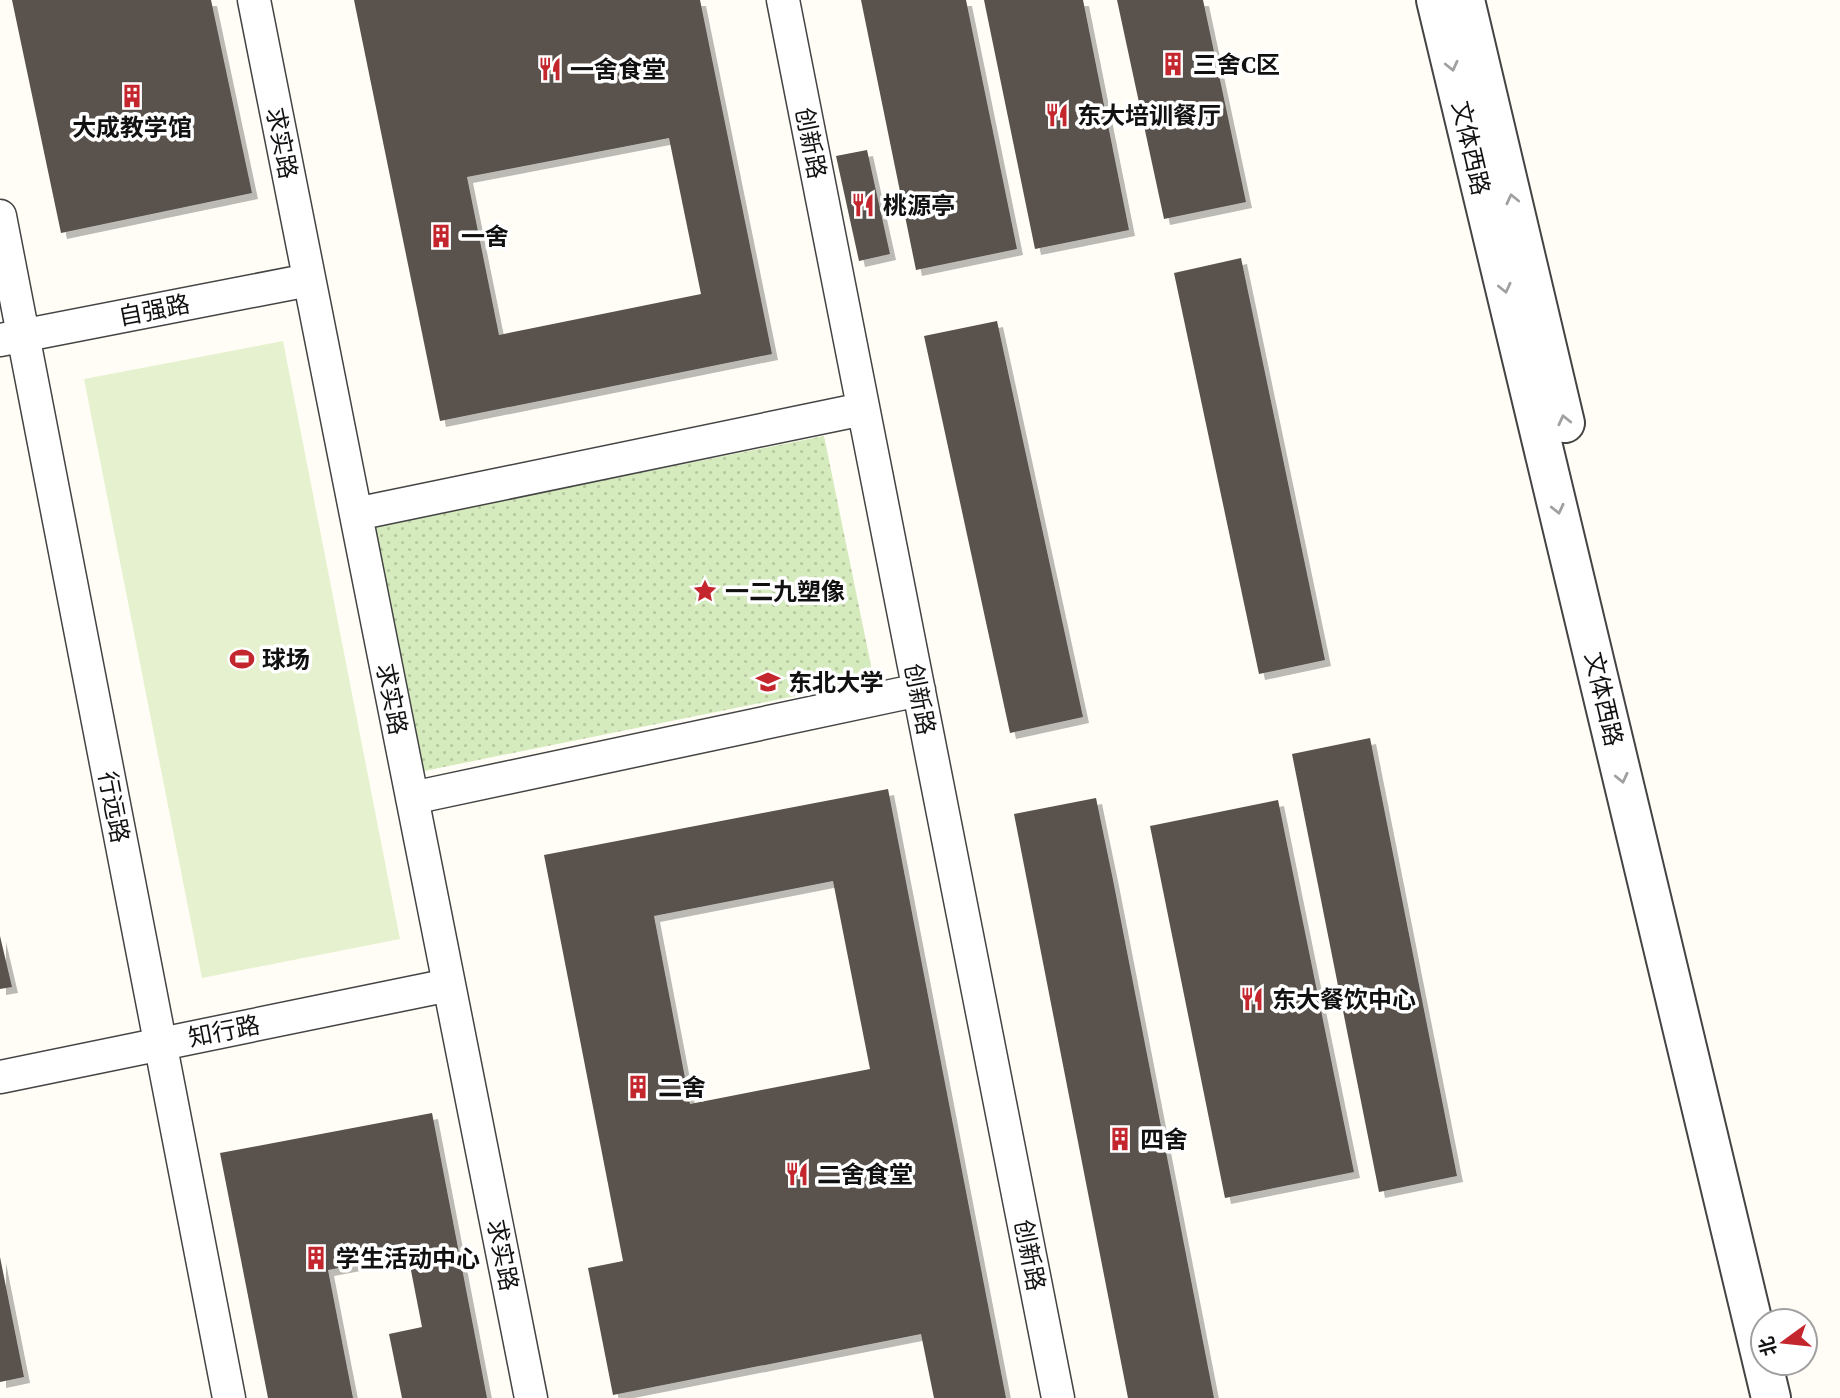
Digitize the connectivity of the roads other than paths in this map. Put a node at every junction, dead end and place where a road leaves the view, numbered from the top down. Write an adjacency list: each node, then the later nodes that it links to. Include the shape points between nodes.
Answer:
1 (254, 0): 6 (street, 求实路)
2 (783, 0): 8 (street, 创新路)
3 (1436, 0): 20 (street, 文体西路, one-way to 20)
4 (1465, 0): 15 (street, 文体西路, one-way to 4)
5 (0, 216): 7 (street, 行远路)
6 (309, 280): 7 (street, 自强路); 9 (street, 求实路)
7 (11, 338): 13 (street, 行远路)
8 (863, 410): 9 (street); 10 (street, 创新路)
9 (356, 514): 11 (street, 求实路)
10 (919, 690): 11 (street); 19 (street, 创新路)
11 (412, 798): 12 (street, 求实路)
12 (449, 985): 13 (street, 知行路); 18 (street, 求实路)
13 (159, 1044): 14 (street, 知行路); 17 (street, 行远路)
14 (0, 1077)
15 (1774, 1307)
16 (1790, 1377): 21 (street)
17 (229, 1398)
18 (531, 1398)
19 (1058, 1398)
20 (1771, 1398)
21 (1795, 1398)

